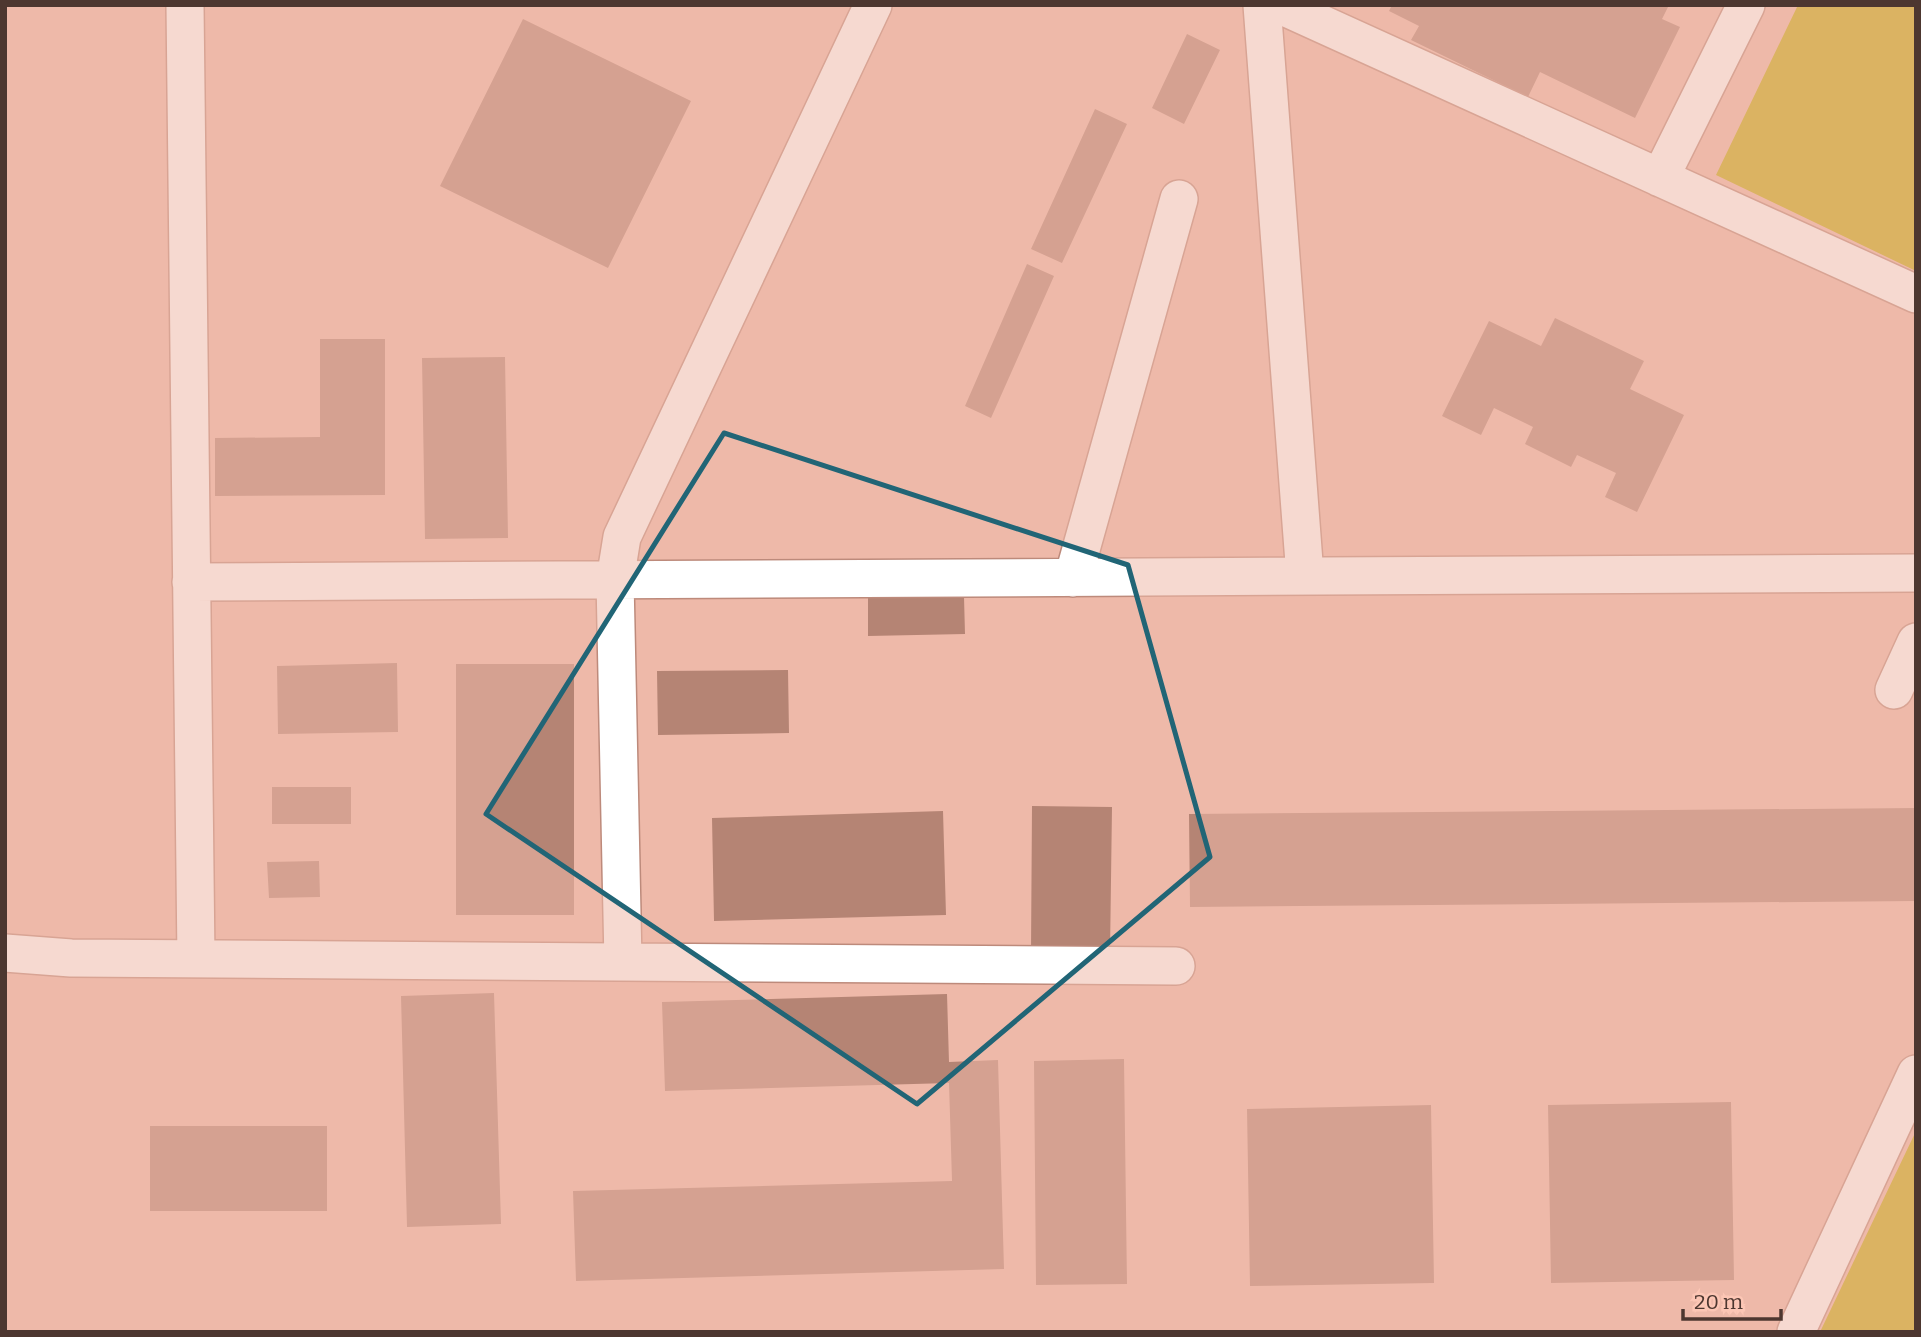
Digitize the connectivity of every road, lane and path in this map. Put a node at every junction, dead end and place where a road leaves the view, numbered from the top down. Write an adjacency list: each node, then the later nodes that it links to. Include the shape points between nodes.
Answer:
1 (185, 5): 14 (lane)
2 (873, 5): 13 (lane, via 622,537)
3 (1262, 5): 11 (lane)
4 (1280, 5): 6 (lane)
5 (1746, 5): 7 (lane)
6 (1327, 15): 7 (lane)
7 (1660, 178): 9 (lane)
8 (1179, 199): 12 (lane)
9 (1916, 294)
10 (1916, 573): 11 (lane)
11 (1305, 576): 12 (lane)
12 (1073, 578): 13 (lane)
13 (615, 580): 14 (lane); 19 (lane)
14 (191, 582): 18 (lane)
15 (1916, 642): 16 (lane)
16 (1894, 690)
17 (5, 953): 18 (lane)
18 (196, 959): 19 (lane)
19 (623, 962): 20 (lane)
20 (1175, 966)
21 (1916, 1074): 22 (lane)
22 (1796, 1332)

